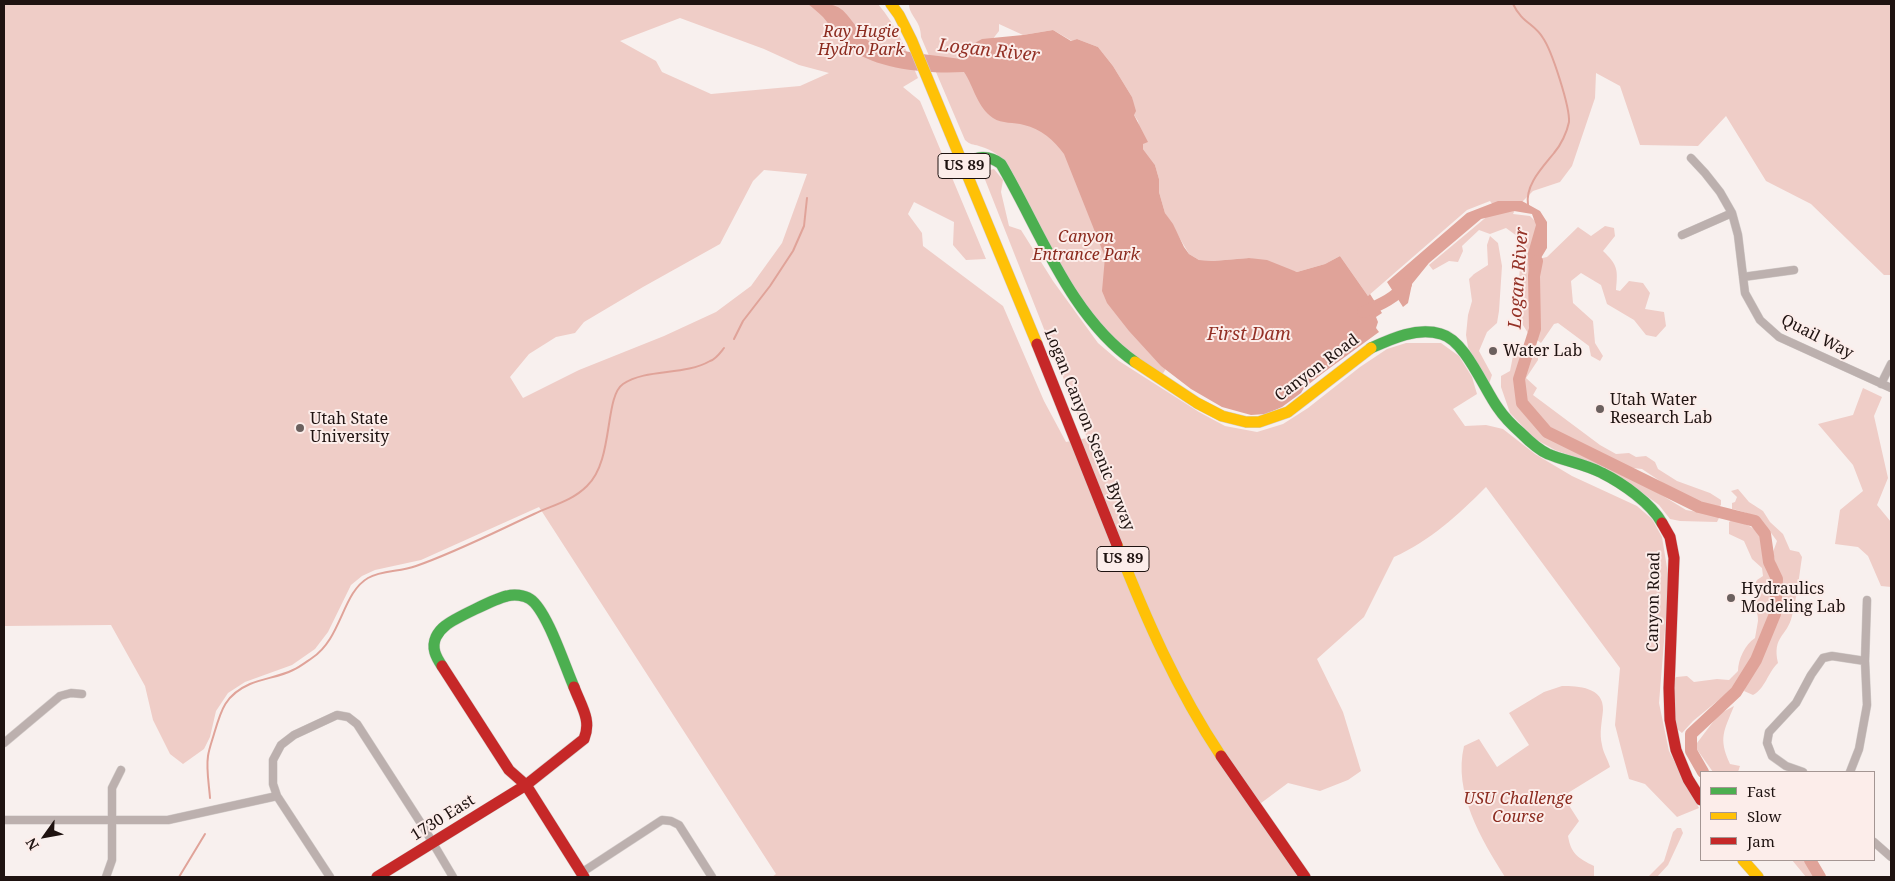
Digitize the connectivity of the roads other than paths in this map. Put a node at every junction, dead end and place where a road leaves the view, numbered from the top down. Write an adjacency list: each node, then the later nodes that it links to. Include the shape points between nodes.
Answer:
1 (891, 4): 3 (street, Logan Canyon Scenic Byway / US 89, via 912,41)
2 (1690, 158): 4 (street, Quail Way, via 1705,172)
3 (963, 163): 20 (street, Canyon Road, via 989,156 1001,164 1068,287 1094,326 1114,347 1225,418 1257,423 1274,419 1288,412 1366,350 1394,336 1419,332 1442,334 1469,358 1498,408 1521,434 1546,453 1601,472 1640,498 1659,517 1670,537 1674,558 1670,720 1676,750); 33 (street, Logan Canyon Scenic Byway / US 89, via 1136,592 1174,678 1212,743)
4 (1732, 213): 5 (street); 7 (street, Quail Way)
5 (1682, 235)
6 (1794, 270): 7 (street)
7 (1743, 276): 9 (street, Quail Way, via 1745,293 1760,320 1779,337)
8 (1891, 364): 9 (street)
9 (1881, 384): 10 (street, Quail Way)
10 (1891, 388)
11 (1867, 600): 12 (street)
12 (1865, 661): 16 (street, via 1832,656 1823,658 1796,703 1769,732 1767,743 1772,756); 17 (street, via 1867,705 1859,749)
13 (82, 694): 14 (street, via 60,696)
14 (4, 743)
15 (121, 770): 21 (street, via 112,788)
16 (1801, 771)
17 (1850, 771)
18 (526, 785): 18 (street, 1730 East, via 509,770 436,657 433,647 441,627 507,596 518,595 530,599 543,613 587,719 588,729 584,739); 24 (street, 1730 East); 27 (street)
19 (278, 796): 21 (street, via 168,820); 24 (street, via 273,760 281,745 294,735 337,715 348,717 357,724); 29 (street)
20 (1700, 798)
21 (111, 819): 22 (street); 28 (street, via 112,860)
22 (4, 820)
23 (1875, 843): 25 (street)
24 (432, 844): 30 (street, 1730 East); 31 (street)
25 (1891, 857)
26 (1744, 861): 34 (street)
27 (582, 875): 32 (street, via 662,820 679,825)
28 (106, 877)
29 (330, 877)
30 (376, 877)
31 (453, 877)
32 (712, 877)
33 (1305, 877)
34 (1758, 877)

